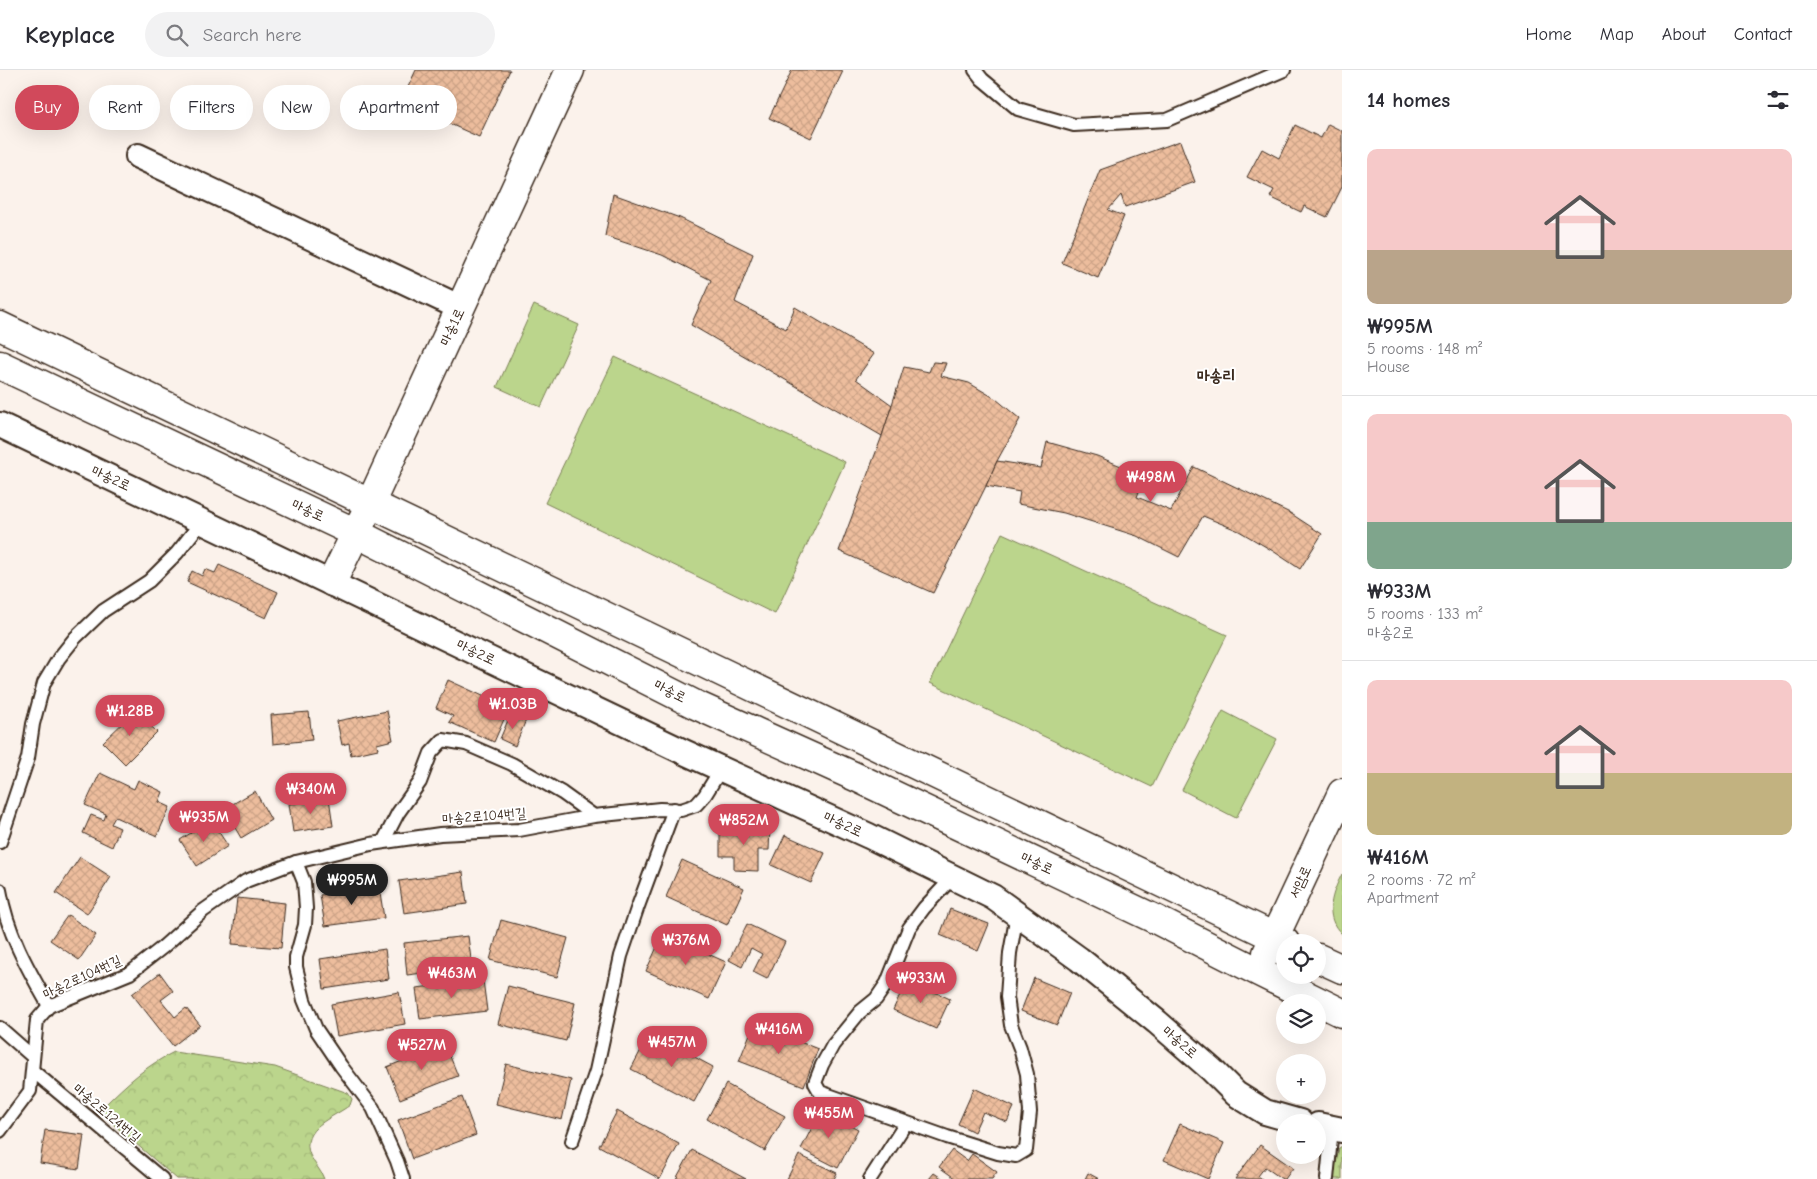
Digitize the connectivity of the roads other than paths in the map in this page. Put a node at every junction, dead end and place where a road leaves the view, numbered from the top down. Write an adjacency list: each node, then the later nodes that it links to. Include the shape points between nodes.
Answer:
1 (570, 70): 5 (street, 마송1로)
2 (975, 70): 3 (lane, via 1018,109 1074,125 1167,120)
3 (1284, 70)
4 (138, 156): 5 (street)
5 (461, 308): 9 (street, 마송1로)
6 (0, 326): 9 (street)
7 (0, 365): 11 (street, 마송로)
8 (0, 425): 10 (street, 마송2로)
9 (370, 504): 11 (street, 마송1로); 24 (street)
10 (203, 520): 12 (street, 마송2로); 17 (lane, via 149,581 103,611 59,658 44,683 28,758)
11 (356, 533): 12 (street, 마송1로); 28 (street, 마송로, via 696,704 1157,920)
12 (332, 582): 13 (street, 마송2로)
13 (721, 769): 15 (lane, 마송2로104번길, via 696,804 681,810); 20 (street, 마송2로)
14 (1342, 793): 23 (street, 서암로)
15 (674, 809): 16 (lane, 마송2로104번길); 38 (lane, via 621,956 596,1071)
16 (594, 816): 18 (lane, 마송2로104번길, via 519,830 440,834); 18 (lane, via 512,764 466,744 443,740 431,753 420,782)
17 (0, 842)
18 (383, 842): 19 (lane, 마송2로104번길)
19 (296, 862): 29 (lane, 마송2로104번길, via 246,881 203,910 130,973); 40 (lane, via 304,882 306,908 296,957 304,1000 316,1029 373,1108)
20 (954, 878): 22 (street, 마송2로, via 993,897); 35 (lane, via 909,928 887,983 834,1045 815,1083 820,1092)
21 (0, 890): 29 (lane, via 4,912 19,951)
22 (1017, 914): 34 (street, 마송2로, via 1157,1022 1236,1094); 35 (lane, via 1007,997 1011,1025 1027,1074 1030,1112 1026,1150 1016,1156 998,1153)
23 (1283, 934)
24 (1276, 938)
25 (1276, 946): 28 (street, 서암로)
26 (1326, 962): 27 (street)
27 (1342, 969)
28 (1259, 972): 30 (street, 마송로)
29 (49, 1006): 32 (lane, 마송2로104번길, via 36,1020)
30 (1342, 1013)
31 (0, 1028): 32 (lane)
32 (33, 1057): 33 (lane, 마송2로104번길)
33 (33, 1071): 37 (lane, 마송2로104번길, via 30,1091); 39 (lane, 마송2로124번길)
34 (1276, 1115)
35 (906, 1123): 41 (lane)
36 (1330, 1128): 42 (lane)
37 (0, 1131)
38 (572, 1141)
39 (162, 1179)
40 (402, 1179)
41 (870, 1179)
42 (1326, 1179)

